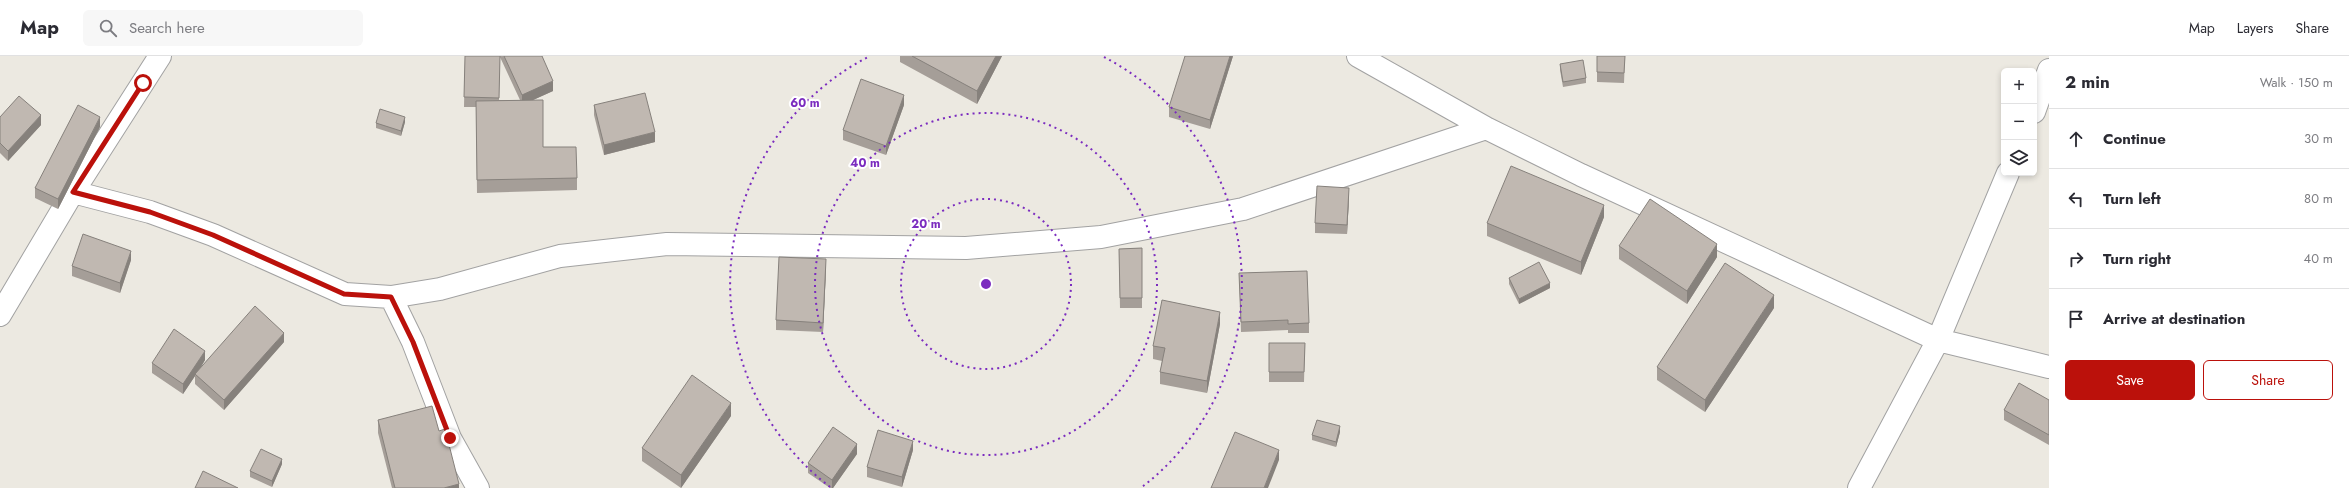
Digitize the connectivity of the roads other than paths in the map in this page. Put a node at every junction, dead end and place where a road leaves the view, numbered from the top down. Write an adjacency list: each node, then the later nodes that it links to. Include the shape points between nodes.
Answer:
1 (160, 56): 7 (street)
2 (1358, 56): 5 (street)
3 (2049, 70): 4 (street)
4 (2037, 104)
5 (1486, 128): 8 (street, via 1243,209 1101,237 966,248 667,244 560,256 440,289); 10 (street, via 1581,175)
6 (2007, 176): 10 (street)
7 (73, 192): 8 (street, via 150,212 213,235 344,294); 9 (street)
8 (391, 297): 12 (street, via 413,342 450,438)
9 (0, 315)
10 (1938, 340): 11 (street); 13 (street)
11 (2049, 367)
12 (478, 488)
13 (1859, 488)

